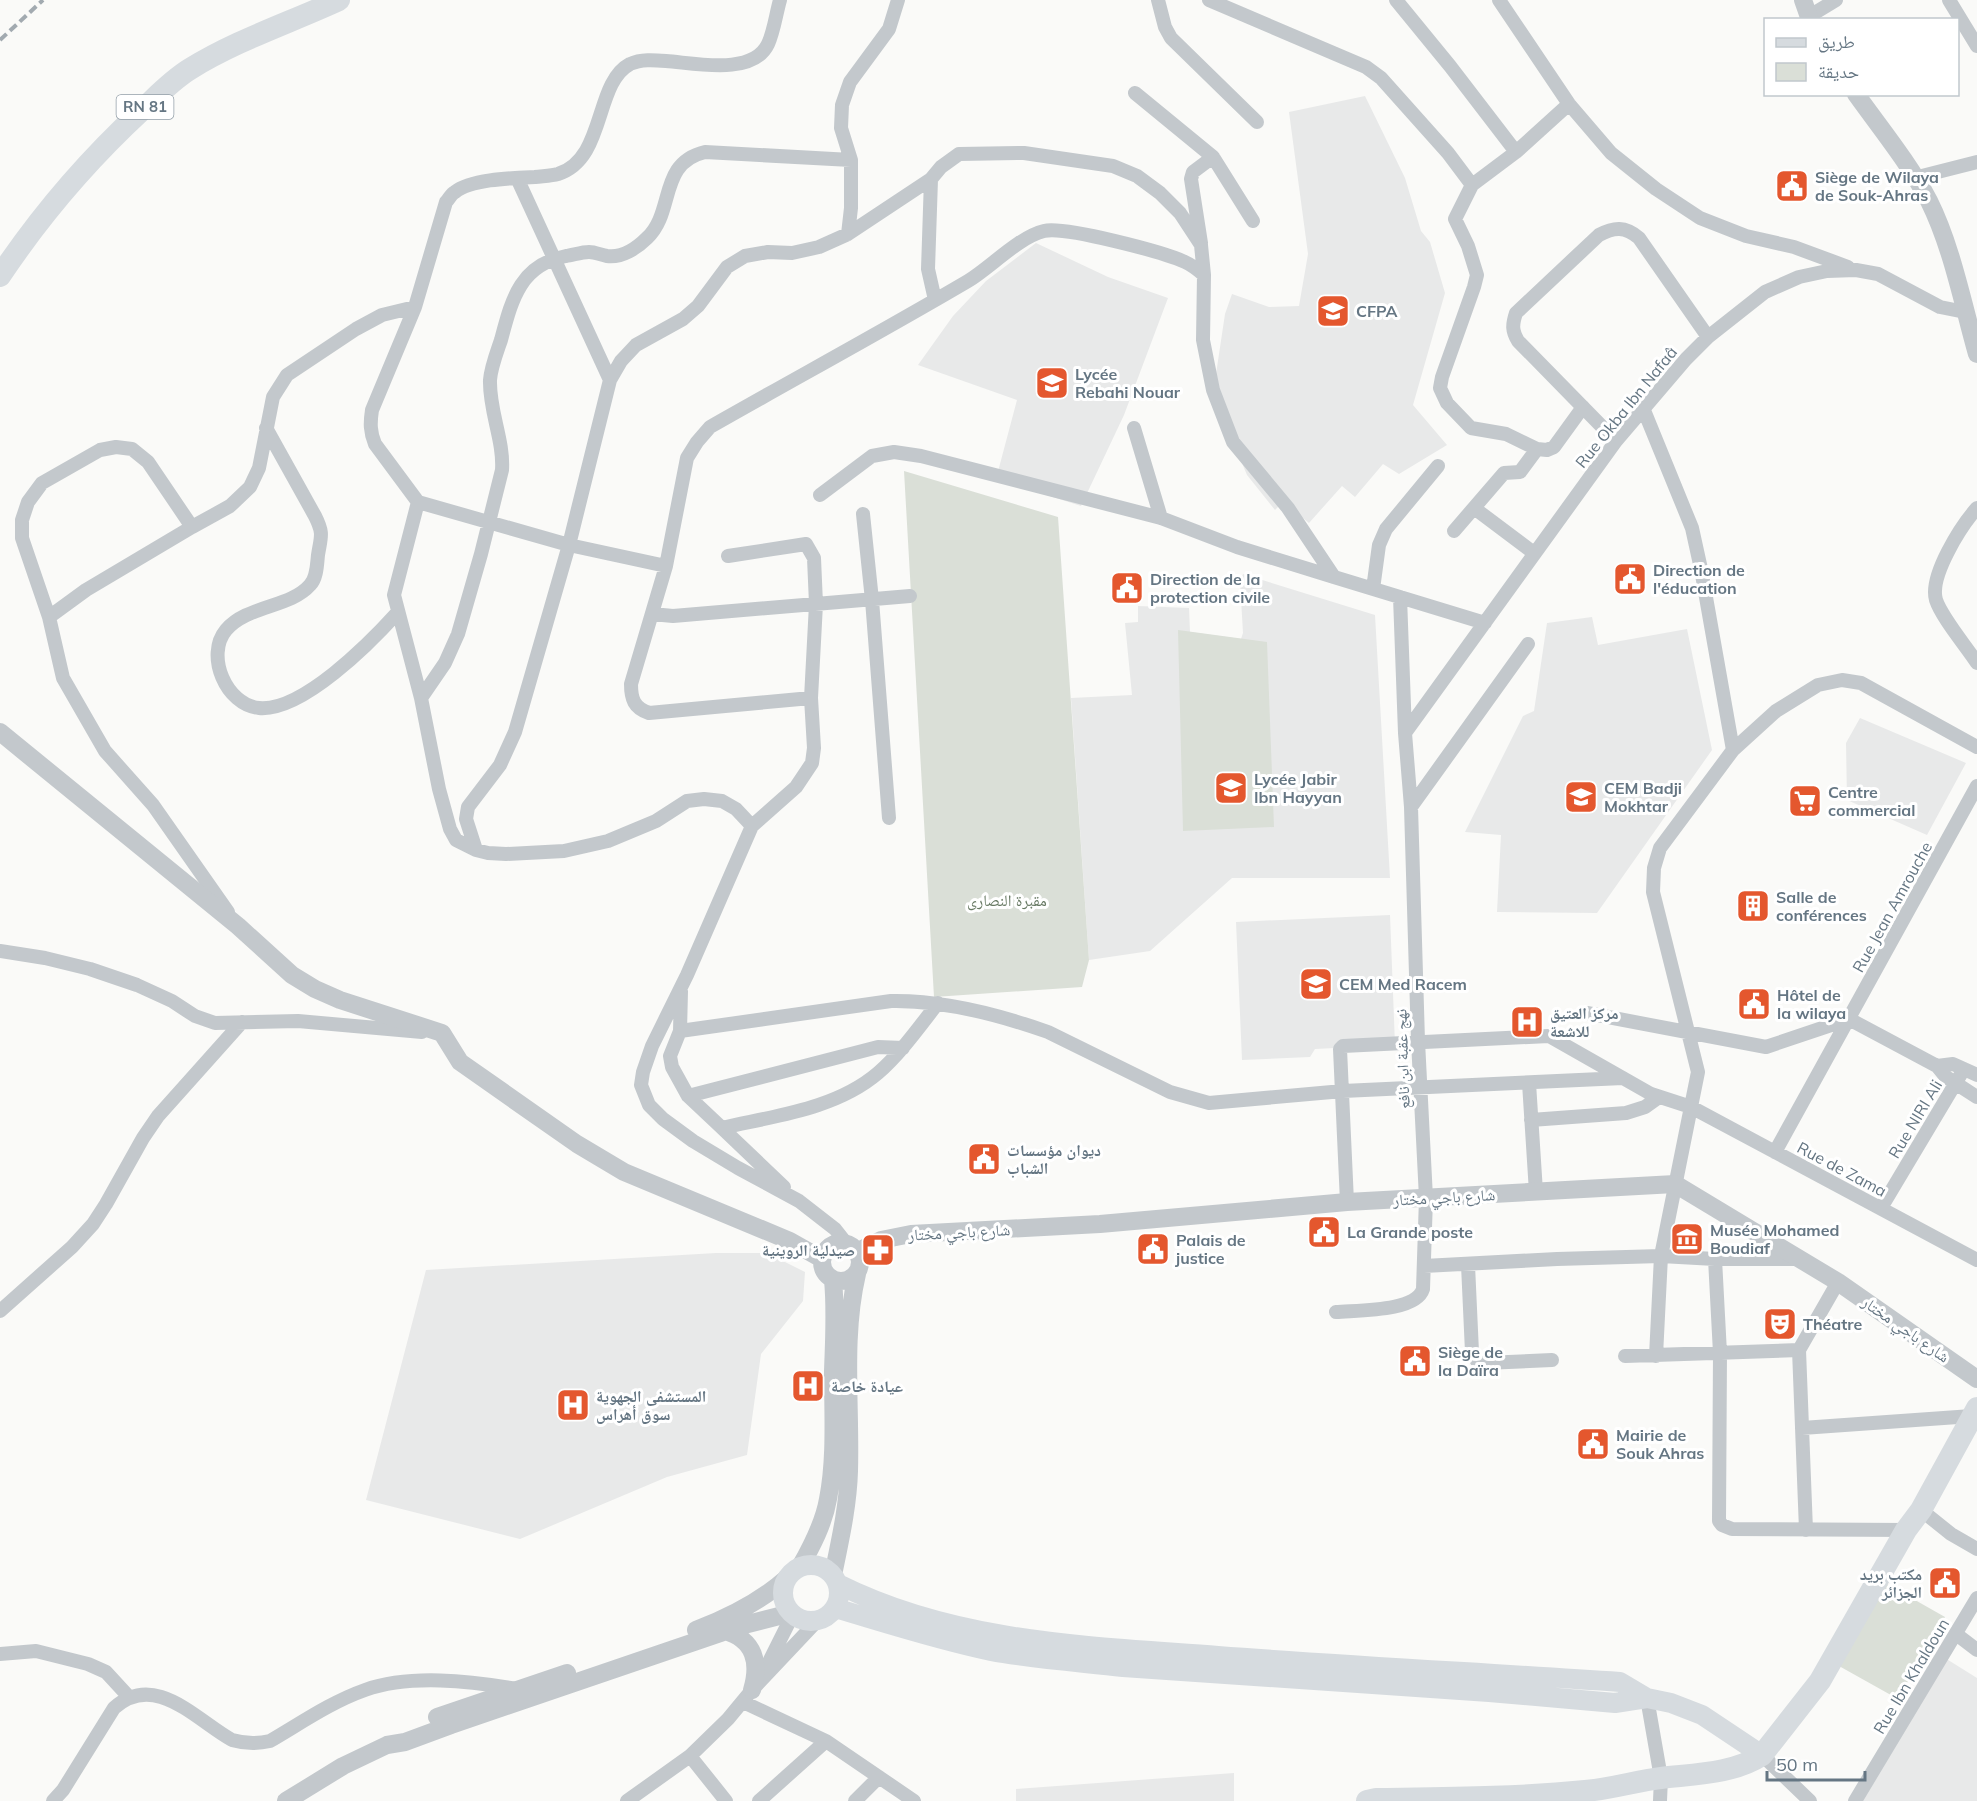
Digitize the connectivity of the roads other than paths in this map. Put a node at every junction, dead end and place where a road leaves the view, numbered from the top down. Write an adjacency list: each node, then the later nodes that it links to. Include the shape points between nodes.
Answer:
1 (339, 0): 30 (main road, RN 81, via 218,52 187,70 92,161 28,233)
2 (780, 0): 20 (street, via 768,45 759,56 729,65 648,60 632,63 617,73 590,143 572,167 557,175)
3 (898, 0): 18 (street, via 889,29 850,82 842,105 841,128)
4 (1158, 0): 15 (street, via 1171,38)
5 (1209, 0): 23 (street, via 1366,67 1381,78)
6 (1396, 0): 16 (street)
7 (1499, 0): 14 (street)
8 (1836, 0): 10 (street)
9 (1949, 0): 11 (street)
10 (1807, 12)
11 (1977, 46)
12 (1135, 93): 17 (street)
13 (1857, 96): 21 (street)
14 (1569, 104): 16 (street); 28 (street, via 1611,153 1700,218)
15 (1257, 122)
16 (1516, 152): 23 (street)
17 (1213, 157): 24 (street); 26 (street, via 1193,172 1191,179)
18 (851, 160): 25 (street); 27 (street, via 693,154 681,163 651,234 639,245 609,257 588,252)
19 (1977, 162): 21 (street)
20 (517, 178): 27 (street); 32 (street, via 469,184 446,202)
21 (1914, 178): 33 (street, via 1941,227)
22 (931, 179): 25 (street); 26 (street, via 959,154 1024,153 1113,166 1137,176 1160,193 1180,213); 31 (street, via 928,269)
23 (1472, 185): 42 (street, via 1455,219 1477,275 1440,388 1447,403 1471,428 1506,434)
24 (1253, 221)
25 (848, 234): 36 (street, via 792,253 745,256 727,267 698,306 683,319 636,345)
26 (1201, 245): 29 (street)
27 (555, 258): 36 (street); 50 (street, via 533,269 521,283 510,307 490,378 503,456)
28 (1856, 270): 33 (street, Rue Okba Ibn Nafaâ, via 1878,274 1941,307); 34 (street, Rue Okba Ibn Nafaâ, via 1827,271 1781,284)
29 (1204, 275): 31 (street, via 1174,257 1098,237 1044,231 1028,237 977,275); 57 (street, via 1203,340 1213,390 1233,442 1288,508)
30 (0, 276)
31 (934, 300): 56 (street, via 710,427 687,458)
32 (415, 307): 39 (street, via 382,315 287,375 273,396); 45 (street, via 372,410 370,424 375,444)
33 (1965, 312): 35 (street)
34 (1708, 337): 37 (street, via 1639,238 1621,228 1599,236 1516,314 1513,323 1513,332 1524,349); 38 (street, Rue Okba Ibn Nafaâ)
35 (1977, 354)
36 (610, 380): 53 (street)
37 (1583, 408): 41 (street); 42 (street, via 1554,447)
38 (1643, 408): 41 (street, Rue Okba Ibn Nafaâ); 74 (street, via 1692,528)
39 (266, 428): 51 (street, via 259,468 250,487 231,506); 63 (street, via 315,516 322,538 311,585 250,613 227,629 219,643 220,670 234,697 256,708 282,705 298,697 354,657)
40 (1134, 428): 49 (street)
41 (1616, 441): 54 (street, Rue Okba Ibn Nafaâ)
42 (1538, 449): 46 (street, via 1520,472 1504,473)
43 (1438, 466): 58 (street, via 1386,529 1378,545)
44 (820, 495): 49 (street, via 872,456 894,452)
45 (418, 502): 50 (street); 63 (street, via 394,595)
46 (1474, 508): 52 (street); 54 (street)
47 (1977, 508): 68 (street, via 1952,543 1935,592 1939,606)
48 (863, 513): 61 (street)
49 (1161, 518): 57 (street)
50 (488, 522): 53 (street); 69 (street, via 458,634 445,663)
51 (192, 527): 65 (street); 65 (street, via 148,462 132,449 100,450 42,483 28,502 22,538)
52 (1454, 531)
53 (569, 545): 56 (street); 79 (street, via 516,732 500,765 468,807 466,819)
54 (1534, 553): 66 (street, Rue Okba Ibn Nafaâ)
55 (728, 556): 62 (street, via 806,544 814,558)
56 (666, 566): 64 (street)
57 (1334, 577): 58 (street)
58 (1373, 589): 60 (street)
59 (910, 596): 61 (street)
60 (1400, 597): 66 (street); 72 (street, نهج عقبة ابن نافع)
61 (873, 600): 62 (street); 77 (street)
62 (816, 604): 64 (street, via 673,616); 70 (street)
63 (398, 612): 69 (street)
64 (652, 614): 70 (street, via 631,684 634,704 641,710 649,713)
65 (50, 617): 80 (street, via 63,678 105,751 153,805)
66 (1485, 623): 72 (street, Rue Okba Ibn Nafaâ)
67 (1528, 644): 76 (street)
68 (1977, 663)
69 (421, 698): 79 (street, via 450,830 456,840)
70 (811, 698): 78 (street, via 812,763 796,787)
71 (0, 732): 80 (street)
72 (1405, 733): 76 (street, نهج عقبة ابن نافع)
73 (1977, 747): 74 (street, via 1861,683 1842,680 1818,685 1797,696)
74 (1733, 750): 88 (street, via 1660,848 1654,868 1653,892)
75 (1976, 790): 85 (street, Rue Jean Amrouche)
76 (1412, 807): 90 (street, نهج عقبة ابن نافع)
77 (889, 818)
78 (752, 826): 79 (street, via 722,801 704,799 687,801 656,821 608,841 564,851 506,854); 82 (street)
79 (476, 850)
80 (238, 926): 89 (street, via 292,975 315,989)
81 (0, 951): 86 (street, via 90,969 137,985 215,1023)
82 (687, 975): 87 (street, via 680,993); 110 (street, via 647,1060 641,1085 644,1096 663,1119 693,1141)
83 (938, 1003): 87 (street, via 891,1001); 91 (street); 99 (street, via 1048,1032 1170,1092 1209,1103)
84 (1587, 1013): 88 (street)
85 (1849, 1019): 88 (street, via 1766,1047); 92 (street); 106 (street, Rue Jean Amrouche)
86 (242, 1022): 89 (street, via 298,1021); 124 (street, via 158,1116 93,1224 72,1248)
87 (680, 1031): 100 (street, via 670,1056 672,1068)
88 (1689, 1032): 103 (street, via 1698,1072)
89 (442, 1033): 115 (street, via 460,1062 624,1172 790,1241)
90 (1418, 1041): 95 (street, Rue de Zama, via 1549,1036); 98 (street, نهج عقبة ابن نافع); 99 (street, Rue de Zama, via 1343,1046)
91 (903, 1048): 100 (street, via 878,1047); 105 (street, via 877,1074 846,1093 805,1109)
92 (1936, 1066): 93 (street, via 1953,1064); 97 (street)
93 (1964, 1069): 94 (street); 97 (street, Rue NIRI Ali)
94 (1977, 1075)
95 (1623, 1078): 96 (street); 101 (street, Rue de Zama)
96 (1529, 1083): 98 (street); 104 (street)
97 (1955, 1083): 102 (street); 112 (street, Rue NIRI Ali)
98 (1420, 1089): 99 (street); 109 (street, نهج عقبة ابن نافع)
99 (1343, 1091): 111 (street)
100 (688, 1096): 105 (street)
101 (1659, 1097): 103 (street, Rue de Zama); 104 (street, via 1626,1113)
102 (1977, 1097)
103 (1691, 1107): 106 (street, Rue de Zama); 107 (street)
104 (1531, 1120): 108 (street)
105 (722, 1128): 110 (street)
106 (1775, 1152): 112 (street, Rue de Zama)
107 (1675, 1184): 108 (street, شارع باجي مختار); 114 (street); 117 (street, شارع باجي مختار)
108 (1536, 1192): 109 (street, شارع باجي مختار)
109 (1426, 1198): 111 (street, شارع باجي مختار); 120 (street, نهج عقبة ابن نافع)
110 (799, 1201): 113 (street)
111 (1347, 1202): 113 (street, شارع باجي مختار, via 1100,1224 911,1234)
112 (1881, 1208): 118 (street, Rue de Zama)
113 (852, 1247): 115 (street, via 834,1244); 121 (street, via 861,1263)
114 (1661, 1257): 116 (street); 119 (street); 129 (street)
115 (822, 1259): 122 (street, via 824,1271)
116 (1715, 1259): 117 (street); 127 (street)
117 (1800, 1259): 123 (street, شارع باجي مختار)
118 (1977, 1260)
119 (1468, 1264): 120 (street); 130 (street, via 1472,1352 1477,1361)
120 (1424, 1266): 125 (street, نهج عقبة ابن نافع, via 1422,1294 1414,1300 1401,1306)
121 (857, 1274): 122 (street, via 846,1281); 139 (street, via 850,1319 849,1474)
122 (833, 1280): 138 (street, via 831,1477 817,1535)
123 (1838, 1282): 126 (street); 131 (street, شارع باجي مختار)
124 (0, 1311)
125 (1336, 1312)
126 (1799, 1350): 127 (street); 133 (street)
127 (1720, 1353): 129 (street); 135 (street, via 1719,1521 1732,1529)
128 (1625, 1356): 129 (street)
129 (1656, 1356)
130 (1552, 1360)
131 (1977, 1379)
132 (1975, 1412): 133 (street); 134 (main road)
133 (1802, 1428): 135 (street)
134 (1921, 1510): 136 (main road); 137 (street)
135 (1806, 1530): 136 (street)
136 (1906, 1530): 153 (main road, via 1820,1681)
137 (1977, 1549)
138 (794, 1572): 139 (main road, via 816,1565 829,1570); 142 (main road, via 783,1596); 149 (street, via 755,1603 700,1628)
139 (836, 1580): 141 (main road); 151 (main road, via 881,1604 927,1619 1035,1640 1620,1682)
140 (1977, 1598): 145 (street, Rue Ibn Khaldoun)
141 (835, 1608): 143 (main road); 151 (main road, via 991,1651 1073,1661 1616,1703)
142 (792, 1613): 143 (main road, via 809,1621); 144 (street); 148 (street)
143 (818, 1620): 148 (street)
144 (725, 1632): 148 (street, via 742,1639 754,1656 756,1677); 149 (street)
145 (1956, 1634): 146 (street); 167 (street, Rue Ibn Khaldoun)
146 (1977, 1650)
147 (0, 1654): 150 (street, via 36,1651 88,1664 106,1672)
148 (751, 1692): 152 (street); 154 (street)
149 (520, 1694): 150 (street, via 452,1682 385,1685 344,1699 258,1744 232,1740 165,1697 147,1693); 159 (street, via 424,1722)
150 (129, 1697): 158 (street, via 108,1715)
151 (1647, 1698): 153 (main road, via 1702,1715); 156 (street)
152 (826, 1741): 155 (street); 162 (street)
153 (1762, 1755): 156 (main road, via 1752,1762 1699,1775); 166 (street)
154 (690, 1756): 160 (street); 161 (street)
155 (879, 1777): 163 (street); 164 (street)
156 (1662, 1778): 157 (main road, via 1588,1791 1510,1797); 165 (street)
157 (1373, 1800)
158 (53, 1801)
159 (286, 1801)
160 (627, 1801)
161 (726, 1801)
162 (759, 1801)
163 (855, 1801)
164 (914, 1801)
165 (1660, 1801)
166 (1810, 1801)
167 (1855, 1801)

